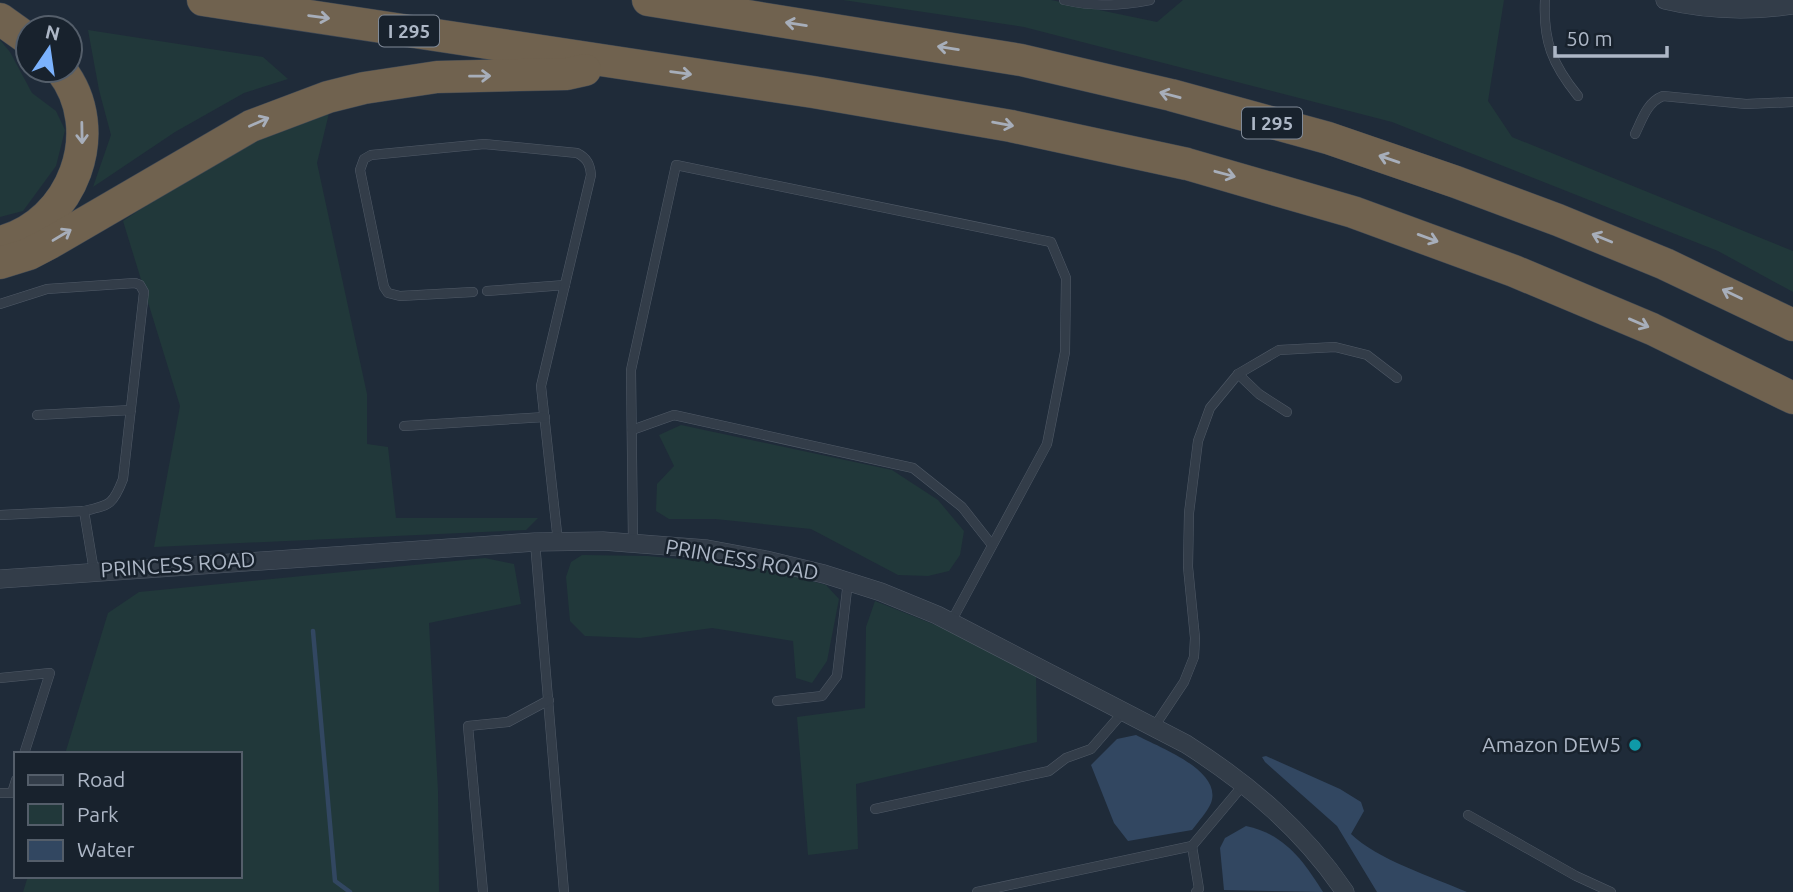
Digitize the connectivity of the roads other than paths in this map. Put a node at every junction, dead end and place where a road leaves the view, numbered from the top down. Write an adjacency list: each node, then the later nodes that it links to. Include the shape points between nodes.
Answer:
1 (203, 0): 8 (highway, I 295, one-way to 8)
2 (648, 0): 19 (highway, I 295, one-way to 2, via 1558,220 1328,138 1021,60)
3 (1064, 0): 4 (lane, via 1119,6)
4 (1150, 0)
5 (1545, 0): 10 (lane, via 1544,22 1552,58)
6 (1665, 0): 7 (street, via 1713,8)
7 (1793, 5)
8 (614, 63): 14 (highway, one-way to 8, via 50,243 251,126 328,97 400,81 567,74); 22 (highway, I 295, one-way to 22, via 1011,126 1270,186 1514,271 1652,329)
9 (69, 84): 13 (highway, one-way to 13, via 83,132 77,170 59,204 44,220)
10 (1577, 96)
11 (1793, 102): 12 (lane, via 1736,103 1663,96 1650,104)
12 (1635, 134)
13 (0, 243)
14 (0, 263)
15 (565, 285): 16 (lane); 17 (lane, via 591,175 583,156 484,144 364,159 360,170 388,292 400,296); 26 (lane, via 541,386)
16 (487, 291)
17 (473, 292)
18 (0, 304): 23 (lane, via 47,289 140,285 144,292)
19 (1793, 324)
20 (1238, 374): 21 (lane, via 1279,350 1335,346 1367,355); 24 (lane); 43 (lane, via 1210,408 1198,441 1188,553 1194,657 1184,682)
21 (1397, 378)
22 (1793, 398)
23 (131, 410): 25 (lane); 29 (lane, via 123,479 115,499 107,506)
24 (1287, 412)
25 (37, 415)
26 (545, 417): 27 (lane); 32 (lane)
27 (404, 426)
28 (632, 430): 33 (lane); 34 (lane, via 674,415 913,468 962,507); 34 (lane, via 631,370 676,165 1051,242 1066,278 1063,365 1047,444)
29 (84, 511): 30 (lane); 35 (lane)
30 (0, 515)
31 (535, 542): 32 (street, PRINCESS ROAD); 35 (street, PRINCESS ROAD); 40 (lane)
32 (558, 542): 33 (street, PRINCESS ROAD)
33 (634, 542): 37 (street, PRINCESS ROAD, via 766,559)
34 (992, 545): 38 (lane)
35 (94, 571): 36 (street, PRINCESS ROAD)
36 (0, 579)
37 (848, 582): 38 (street, PRINCESS ROAD); 41 (lane, via 836,676 822,696)
38 (951, 622): 42 (street, PRINCESS ROAD)
39 (0, 678): 44 (lane, via 50,674)
40 (549, 700): 51 (lane, via 508,722 468,726); 52 (lane)
41 (777, 702)
42 (1124, 711): 43 (street, PRINCESS ROAD); 48 (lane, via 1091,749 1066,758 1049,771)
43 (1154, 727): 45 (street, PRINCESS ROAD)
44 (25, 752)
45 (1244, 784): 50 (lane); 55 (street, PRINCESS ROAD, via 1285,818)
46 (14, 786): 47 (lane, via 12,793)
47 (0, 793)
48 (875, 809)
49 (1468, 815): 56 (lane)
50 (1192, 846): 53 (lane); 54 (lane, via 1198,871)
51 (483, 892)
52 (564, 892)
53 (977, 892)
54 (1196, 892)
55 (1345, 892)
56 (1611, 892)

